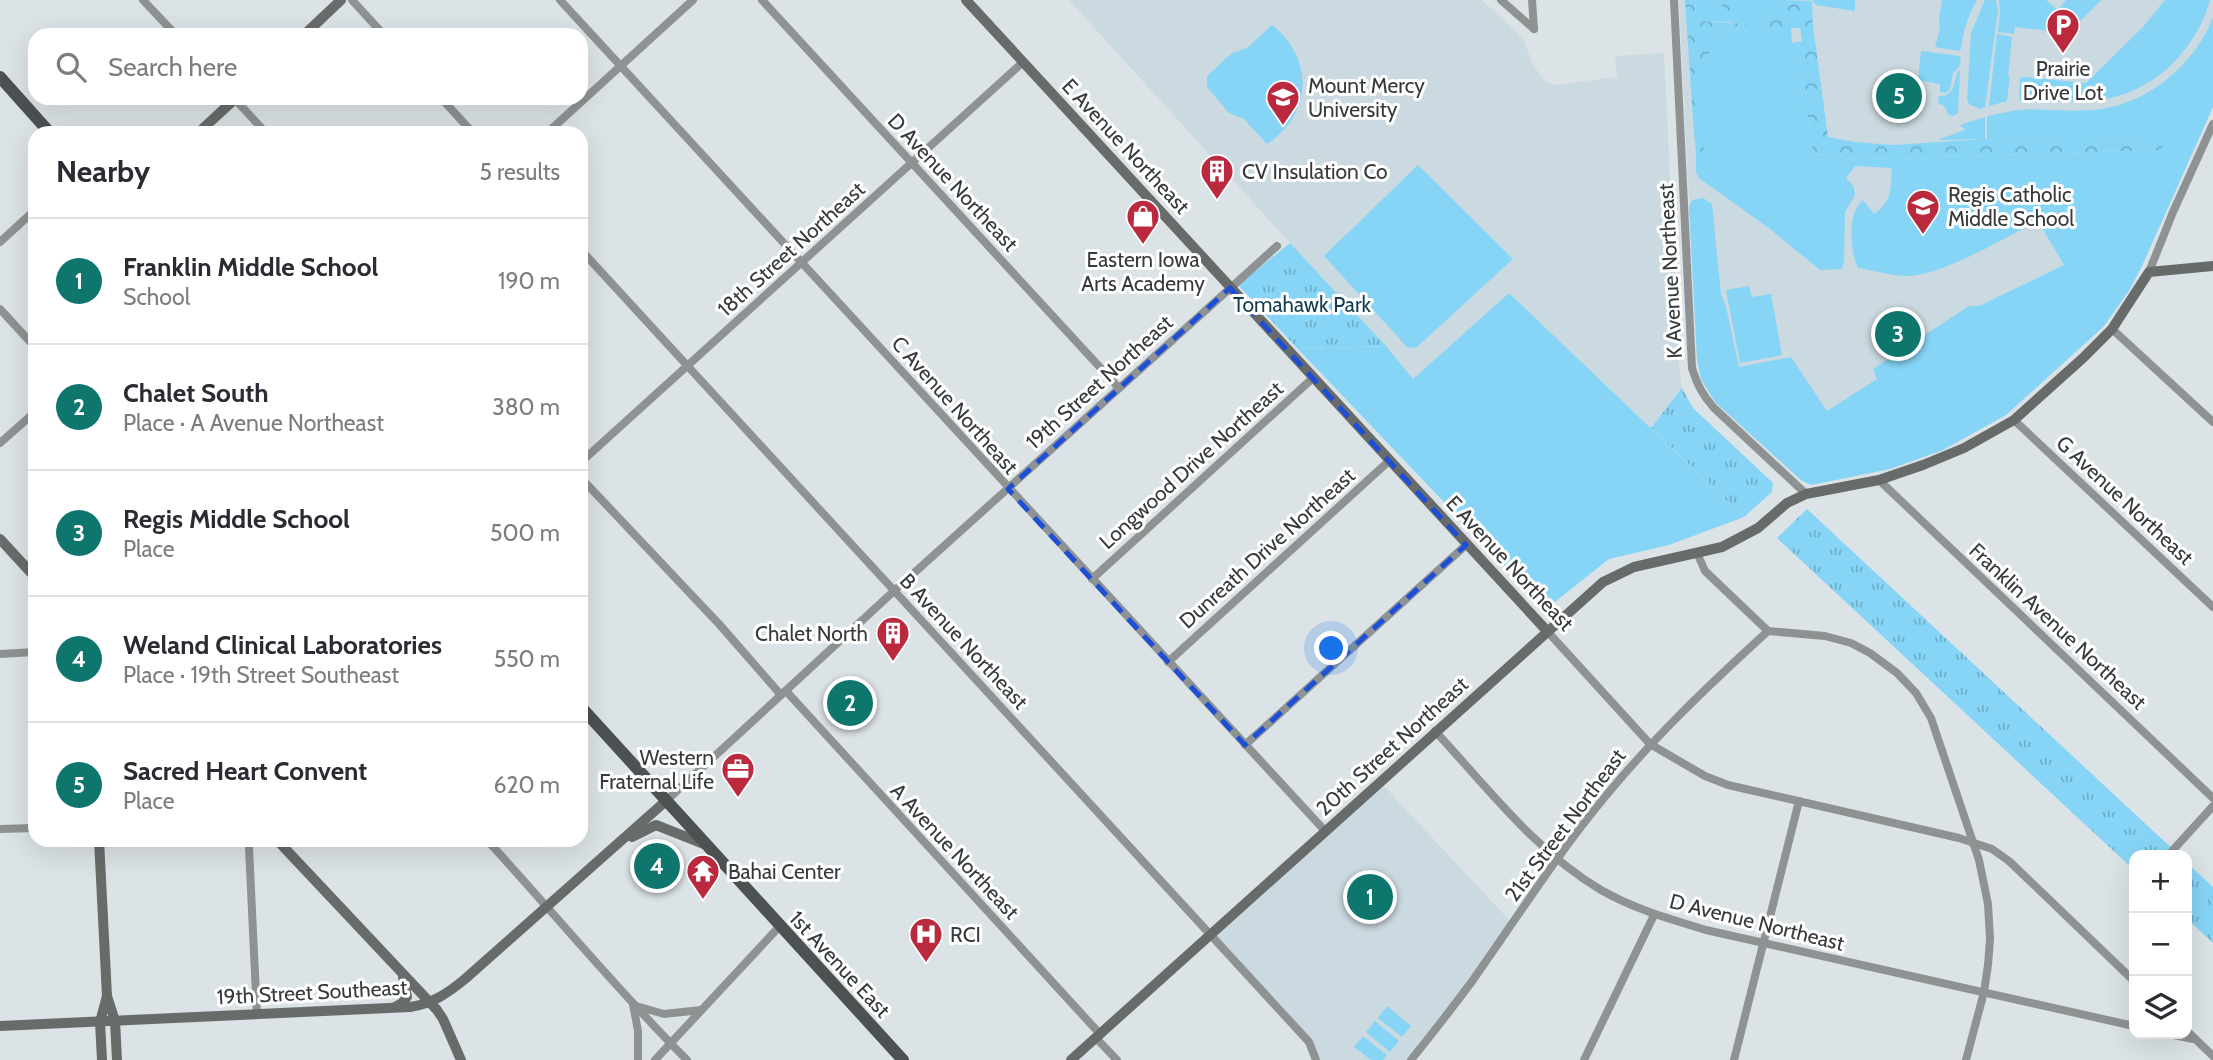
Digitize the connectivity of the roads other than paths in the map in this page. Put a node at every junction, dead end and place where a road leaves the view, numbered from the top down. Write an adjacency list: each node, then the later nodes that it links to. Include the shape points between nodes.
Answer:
1 (143, 0): 11 (street)
2 (341, 0): 12 (street)
3 (352, 0): 13 (street)
4 (560, 0): 14 (street, C Avenue Northeast)
5 (693, 0): 17 (street)
6 (762, 0): 30 (street, D Avenue Northeast)
7 (966, 0): 16 (street, E Avenue Northeast)
8 (1502, 0): 9 (street, via 1534,29)
9 (1532, 0)
10 (1674, 0): 54 (street, K Avenue Northeast, via 1694,376 1713,407)
11 (169, 28)
12 (311, 28)
13 (378, 28)
14 (585, 28)
15 (588, 31): 17 (street, C Avenue Northeast)
16 (1023, 62): 30 (street, 18th Street Northeast); 38 (street, E Avenue Northeast)
17 (620, 66): 19 (street); 35 (street, C Avenue Northeast)
18 (0, 78): 25 (main road)
19 (588, 95)
20 (228, 105): 26 (street)
21 (241, 105): 27 (street)
22 (447, 105): 28 (street)
23 (578, 105): 29 (street)
24 (2213, 124): 37 (street)
25 (44, 126)
26 (205, 126)
27 (260, 126)
28 (467, 126)
29 (555, 126)
30 (911, 163): 35 (street, 18th Street Northeast); 44 (street, D Avenue Northeast)
31 (28, 216): 32 (street)
32 (0, 242)
33 (1277, 246): 38 (street, 19th Street Northeast)
34 (588, 258): 42 (street, B Avenue Northeast)
35 (802, 263): 42 (street, 18th Street Northeast); 53 (street, C Avenue Northeast)
36 (2213, 266): 37 (street)
37 (2148, 272): 40 (street)
38 (1230, 288): 43 (street, E Avenue Northeast); 44 (street, 19th Street Northeast)
39 (0, 309): 41 (street)
40 (2112, 329): 46 (street); 47 (street)
41 (28, 339)
42 (688, 366): 49 (street, 18th Street Northeast); 60 (street, B Avenue Northeast)
43 (1314, 377): 50 (street, E Avenue Northeast); 59 (street, Longwood Drive Northeast)
44 (1119, 388): 53 (street, 19th Street Northeast)
45 (28, 418): 48 (street)
46 (2014, 420): 51 (street, via 1964,448); 61 (street, G Avenue Northeast)
47 (2213, 422)
48 (0, 443)
49 (588, 456)
50 (1390, 461): 56 (street, E Avenue Northeast); 66 (street, Dunreath Drive Northeast)
51 (1878, 480): 54 (street); 72 (street, Franklin Avenue Northeast)
52 (588, 485): 67 (street, A Avenue Northeast)
53 (1008, 489): 59 (street, C Avenue Northeast); 60 (street, 19th Street Northeast)
54 (1806, 494): 57 (street, 20th Street Northeast, via 1741,538)
55 (0, 539): 58 (street)
56 (1466, 545): 62 (street, E Avenue Northeast); 71 (street)
57 (1697, 553): 62 (street, 20th Street Northeast, via 1612,576); 63 (street, via 1705,571)
58 (28, 569)
59 (1092, 579): 66 (street, C Avenue Northeast)
60 (894, 591): 67 (street, 19th Street Northeast); 91 (street, B Avenue Northeast)
61 (2213, 607)
62 (1547, 631): 69 (street, 20th Street Northeast); 70 (street, E Avenue Northeast)
63 (1768, 631): 70 (street, 21st Street Northeast); 79 (street, via 1851,643 1897,673 1931,718)
64 (28, 652): 65 (street)
65 (0, 654)
66 (1168, 662): 71 (street, C Avenue Northeast)
67 (783, 693): 73 (street, 19th Street Northeast); 106 (street, A Avenue Northeast)
68 (588, 715): 73 (main road, 1st Avenue East)
69 (1435, 731): 78 (street, 20th Street Northeast); 87 (street, D Avenue Northeast)
70 (1650, 744): 74 (street, E Avenue Northeast, via 1728,785); 87 (street, 21st Street Northeast)
71 (1245, 745): 78 (street, C Avenue Northeast)
72 (2213, 798)
73 (667, 800): 80 (main road, 1st Avenue East); 85 (street, 19th Street Southeast)
74 (1799, 801): 79 (street, E Avenue Northeast); 92 (street)
75 (2213, 806): 86 (street)
76 (28, 828): 77 (street)
77 (0, 829)
78 (1326, 832): 91 (street, 20th Street Northeast)
79 (1973, 842): 94 (street, E Avenue Northeast, via 2008,861); 95 (street, via 1988,904 1990,939)
80 (708, 846): 85 (street, 19th Street Southeast, via 656,825); 90 (main road, 1st Avenue East)
81 (99, 847): 96 (street)
82 (283, 847): 93 (street)
83 (493, 847): 88 (street)
84 (249, 848): 101 (street)
85 (611, 848): 88 (street, 19th Street Southeast)
86 (2173, 850)
87 (1558, 859): 89 (street, D Avenue Northeast, via 1603,890); 122 (street, 21st Street Northeast)
88 (548, 906): 97 (street, 19th Street Southeast, via 455,987); 98 (street)
89 (1654, 915): 92 (street, D Avenue Northeast); 123 (street)
90 (779, 927): 100 (street); 118 (main road, 1st Avenue East)
91 (1210, 934): 106 (street, 20th Street Northeast); 121 (street, B Avenue Northeast, via 1309,1042)
92 (1763, 942): 95 (street, D Avenue Northeast); 124 (street)
93 (400, 971): 97 (street); 99 (street, via 407,996)
94 (2129, 976)
95 (1984, 992): 104 (street, D Avenue Northeast); 125 (street)
96 (107, 996): 102 (street); 103 (street)
97 (430, 1002): 99 (street, 19th Street Southeast); 114 (street)
98 (633, 1004): 100 (street, via 664,1014); 110 (street); 115 (street)
99 (392, 1008): 101 (street, 19th Street Southeast)
100 (701, 1010): 110 (street)
101 (257, 1014): 102 (street, 19th Street Southeast)
102 (115, 1021): 103 (street, 19th Street Southeast); 113 (street)
103 (100, 1022): 105 (street, 19th Street Southeast); 112 (street)
104 (2129, 1025)
105 (0, 1026)
106 (1098, 1036): 119 (street, 20th Street Northeast); 120 (street, A Avenue Northeast)
107 (2192, 1036): 109 (street)
108 (2192, 1039): 109 (street)
109 (2196, 1040): 111 (street)
110 (670, 1043): 116 (street); 117 (street)
111 (2213, 1056)
112 (102, 1060)
113 (117, 1060)
114 (461, 1060)
115 (638, 1060)
116 (655, 1060)
117 (687, 1060)
118 (903, 1060)
119 (1071, 1060)
120 (1116, 1060)
121 (1316, 1060)
122 (1411, 1060)
123 (1584, 1060)
124 (1734, 1060)
125 (1966, 1060)

